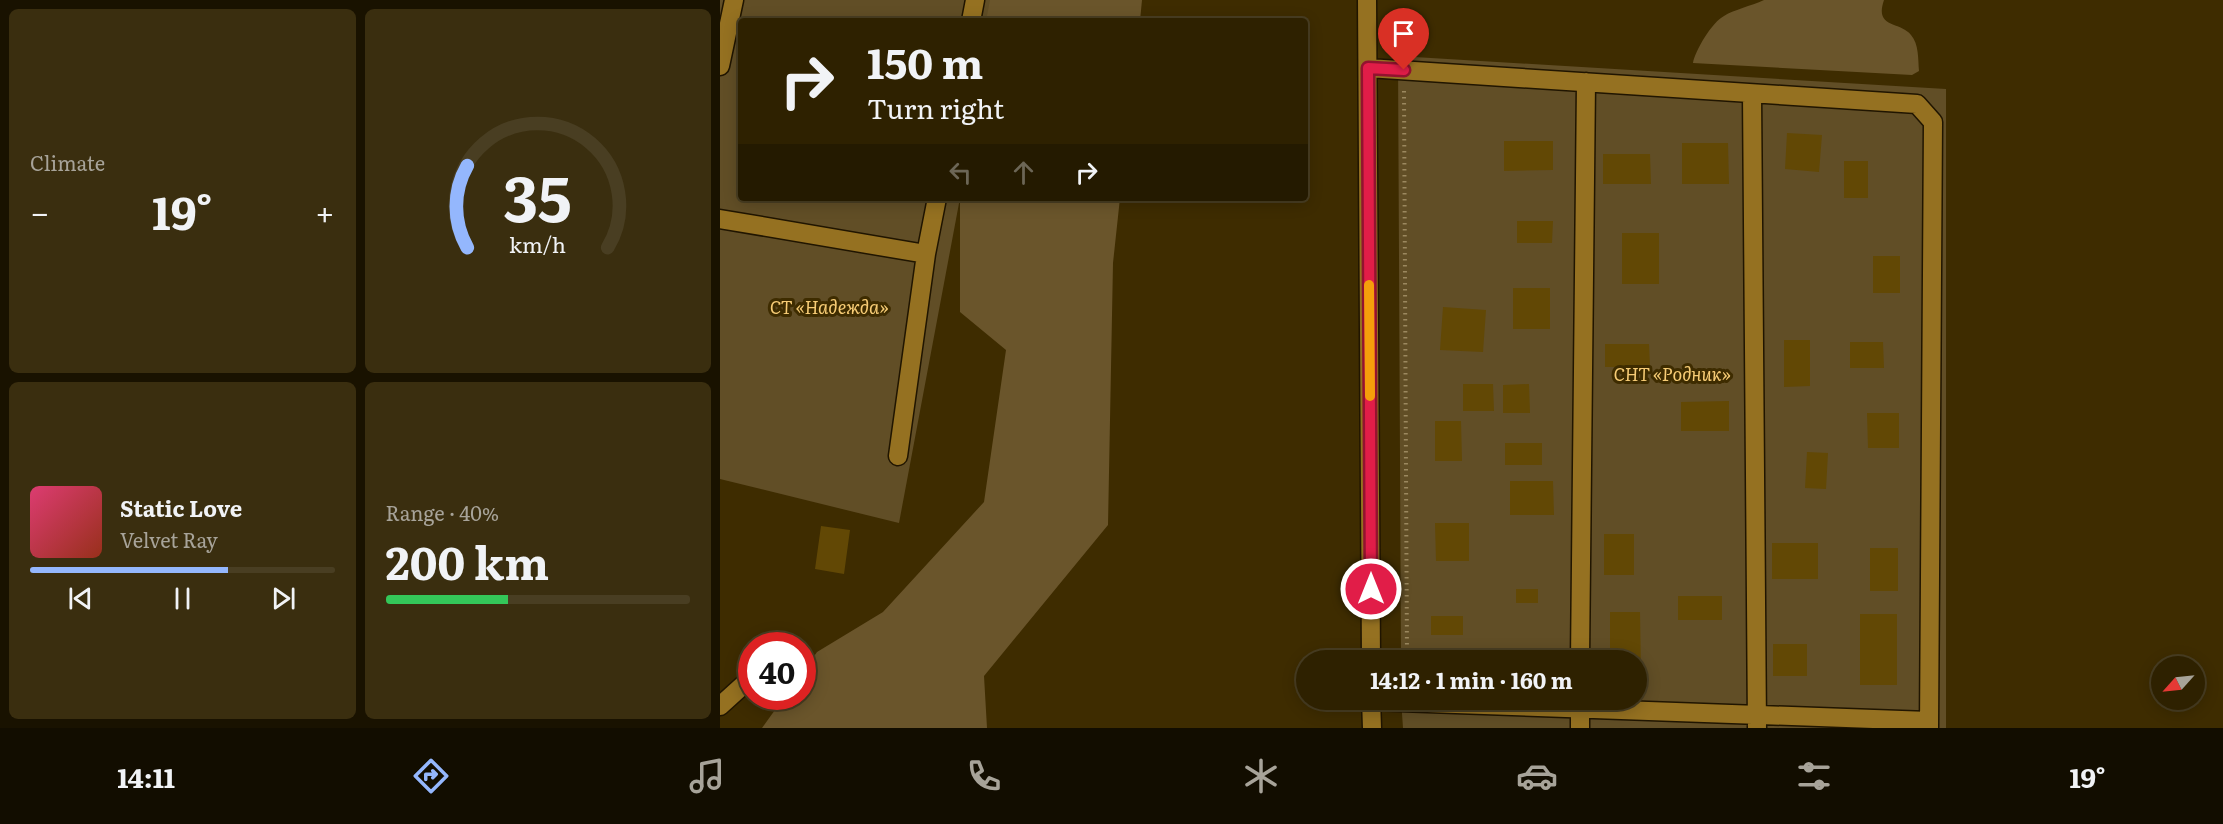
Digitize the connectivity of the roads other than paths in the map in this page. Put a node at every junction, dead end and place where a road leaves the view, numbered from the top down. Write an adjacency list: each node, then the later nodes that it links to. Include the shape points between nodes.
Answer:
1 (734, 0): 5 (street)
2 (975, 0): 4 (street)
3 (1367, 0): 6 (street)
4 (972, 18)
5 (720, 66)
6 (1368, 68): 7 (street); 13 (street)
7 (1586, 82): 8 (street); 14 (street)
8 (1752, 94): 20 (street); 21 (street, via 1917,104 1933,122)
9 (936, 201): 11 (street)
10 (720, 219): 11 (street)
11 (926, 254): 12 (street)
12 (898, 456)
13 (1371, 650)
14 (1580, 650)
15 (738, 686): 16 (street)
16 (723, 695)
17 (1371, 710): 22 (street)
18 (1580, 710): 23 (street)
19 (1642, 710): 20 (street)
20 (1757, 721): 21 (street)
21 (1929, 724)
22 (1372, 728)
23 (1580, 728)

